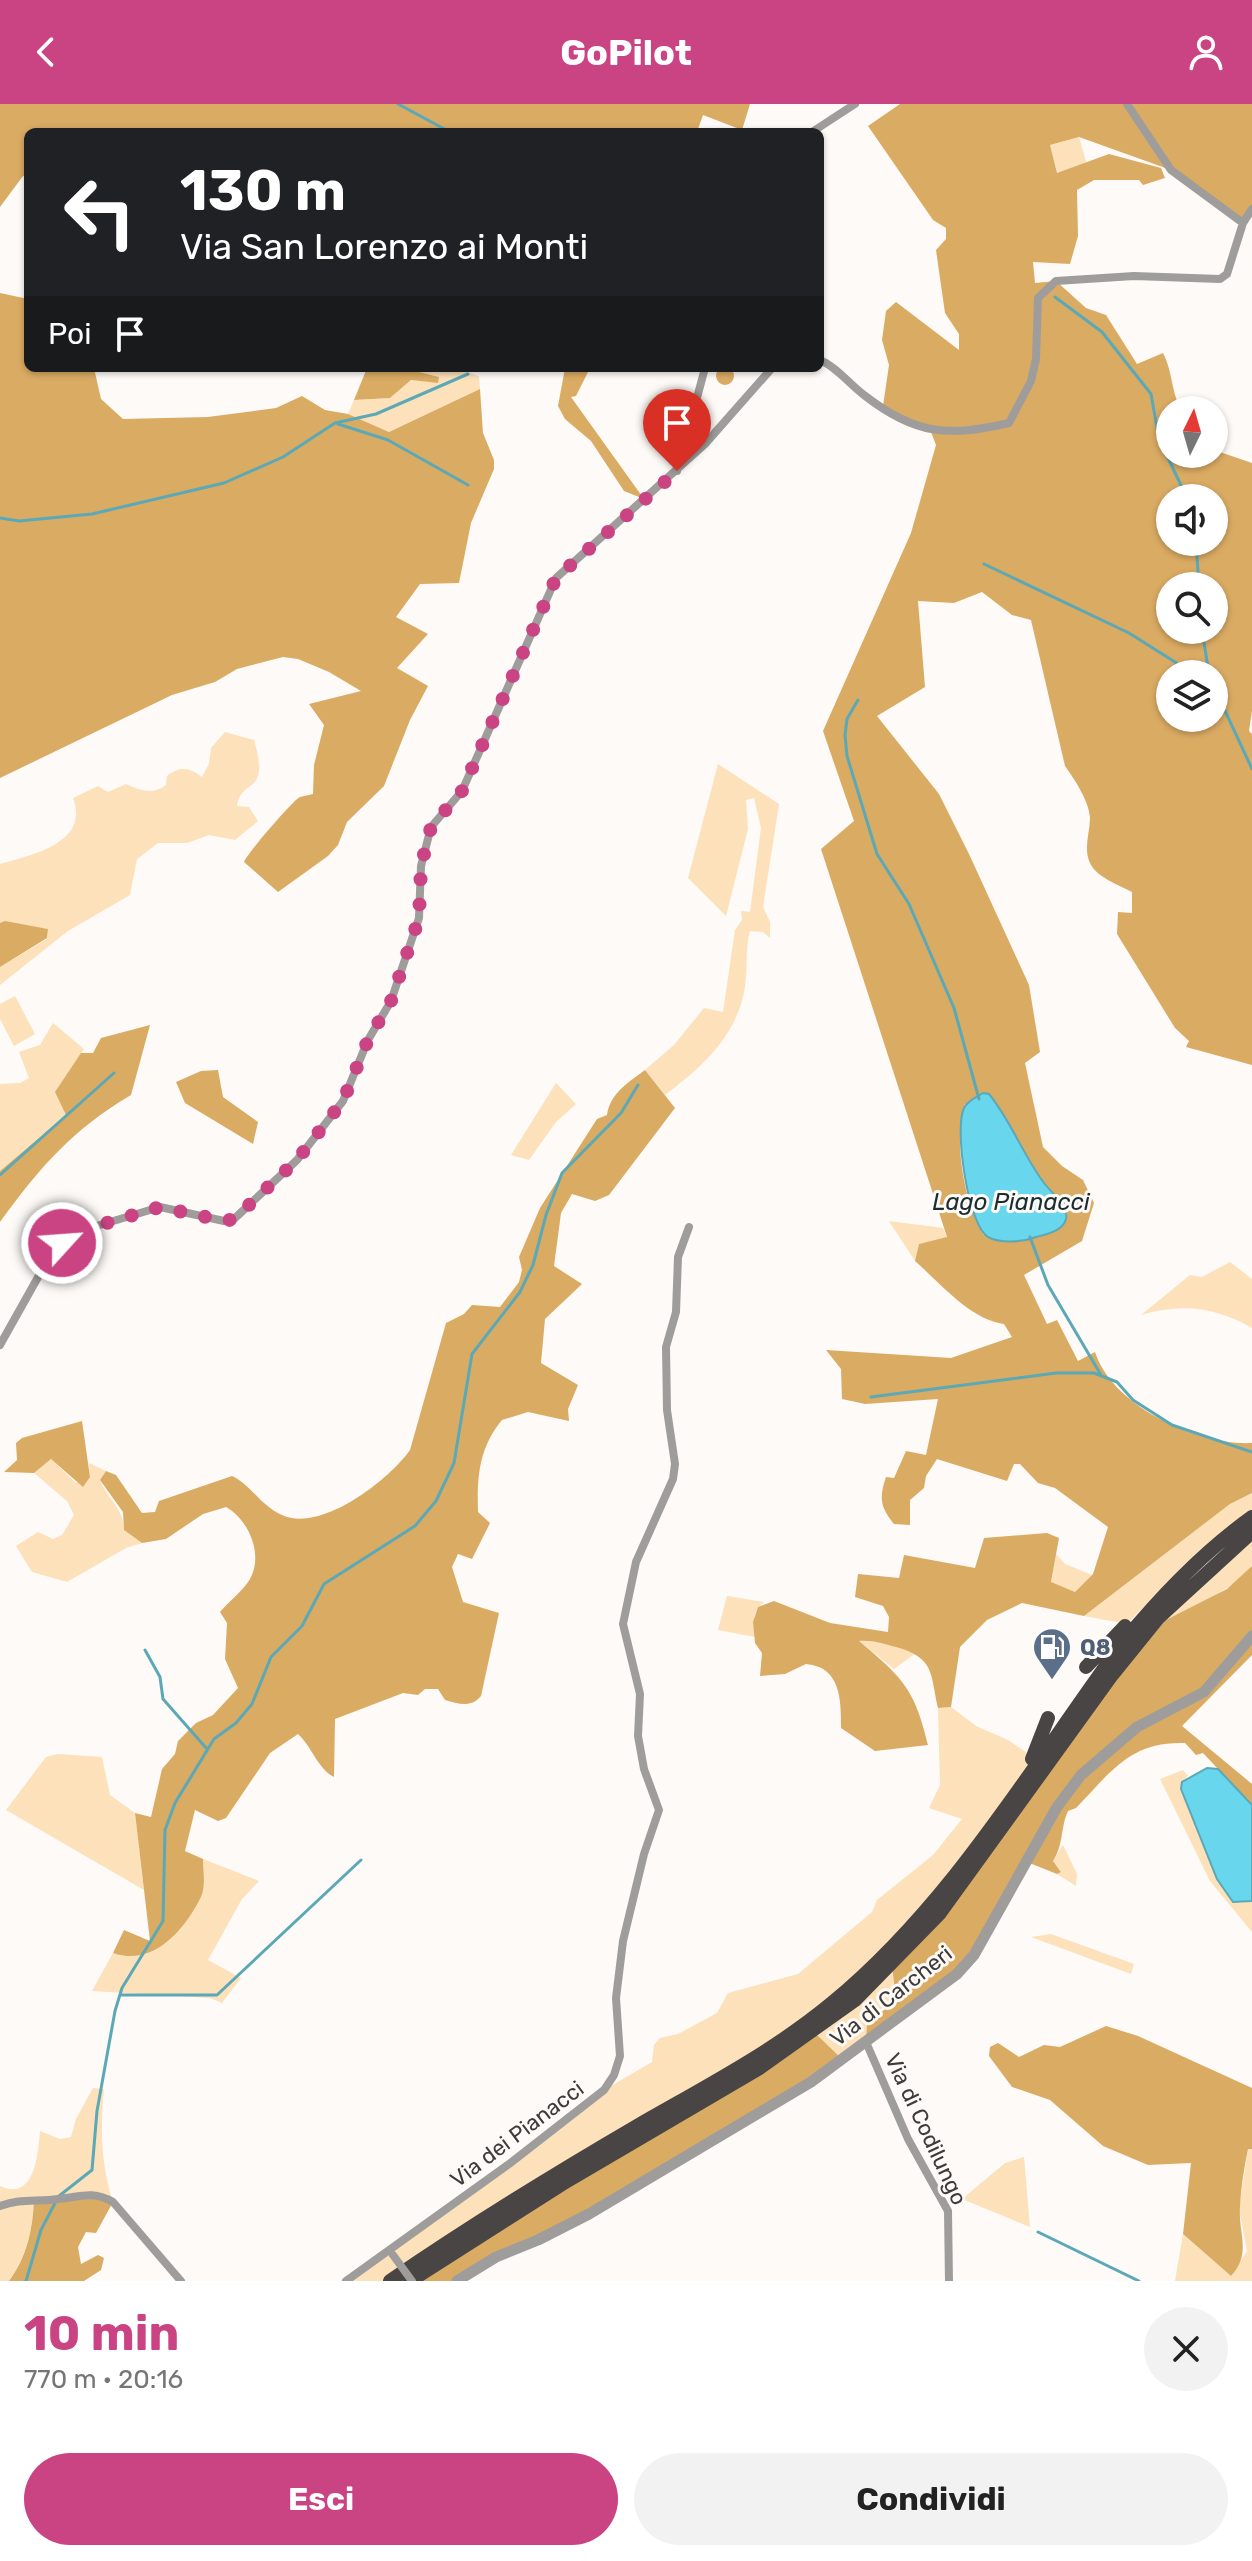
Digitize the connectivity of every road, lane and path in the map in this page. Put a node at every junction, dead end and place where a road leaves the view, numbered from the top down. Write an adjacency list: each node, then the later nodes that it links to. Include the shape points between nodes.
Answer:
1 (855, 104): 3 (street)
2 (1127, 104): 5 (street, via 1171,170)
3 (818, 128)
4 (1252, 209): 5 (street)
5 (1243, 223): 6 (street, via 1231,265 1220,279 1134,276 1056,281 1038,298 1031,381 1009,423 931,432 876,404)
6 (824, 363)
7 (703, 372): 9 (street, via 691,420 676,449)
8 (768, 372): 9 (street)
9 (677, 471): 11 (street, via 556,578 462,791 431,827 421,866 419,918 391,1001 333,1118 234,1219 160,1207 70,1236 51,1254)
10 (689, 1227): 21 (street, Via dei Pianacci, via 678,1257 676,1312 666,1347 673,1479 636,1562 623,1624 640,1694 640,1747 659,1810 623,1941 616,1998 620,2056 604,2090)
11 (0, 1345)
12 (1252, 1517): 14 (highway)
13 (1252, 1532): 25 (highway, via 1158,1618 940,1913 855,2000 758,2069 562,2184)
14 (1209, 1552): 16 (highway, via 1182,1567); 18 (highway, via 1124,1641)
15 (1252, 1636): 19 (street, Via di Carcheri, via 1204,1692 1137,1727 1081,1775 1057,1807 974,1955 957,1974)
16 (1086, 1667)
17 (1048, 1718): 18 (highway)
18 (1020, 1785): 24 (highway, via 932,1905 831,2004 763,2052)
19 (866, 2042): 26 (street, Via di Carcheri, via 811,2082 589,2214); 27 (street, Via di Codilungo, via 908,2139 948,2211)
20 (0, 2206): 22 (street, via 15,2200 101,2195 113,2202)
21 (391, 2252): 23 (street, Via dei Pianacci); 25 (street, bridge)
22 (181, 2281)
23 (346, 2281)
24 (390, 2281)
25 (411, 2281)
26 (457, 2281)
27 (949, 2281)

